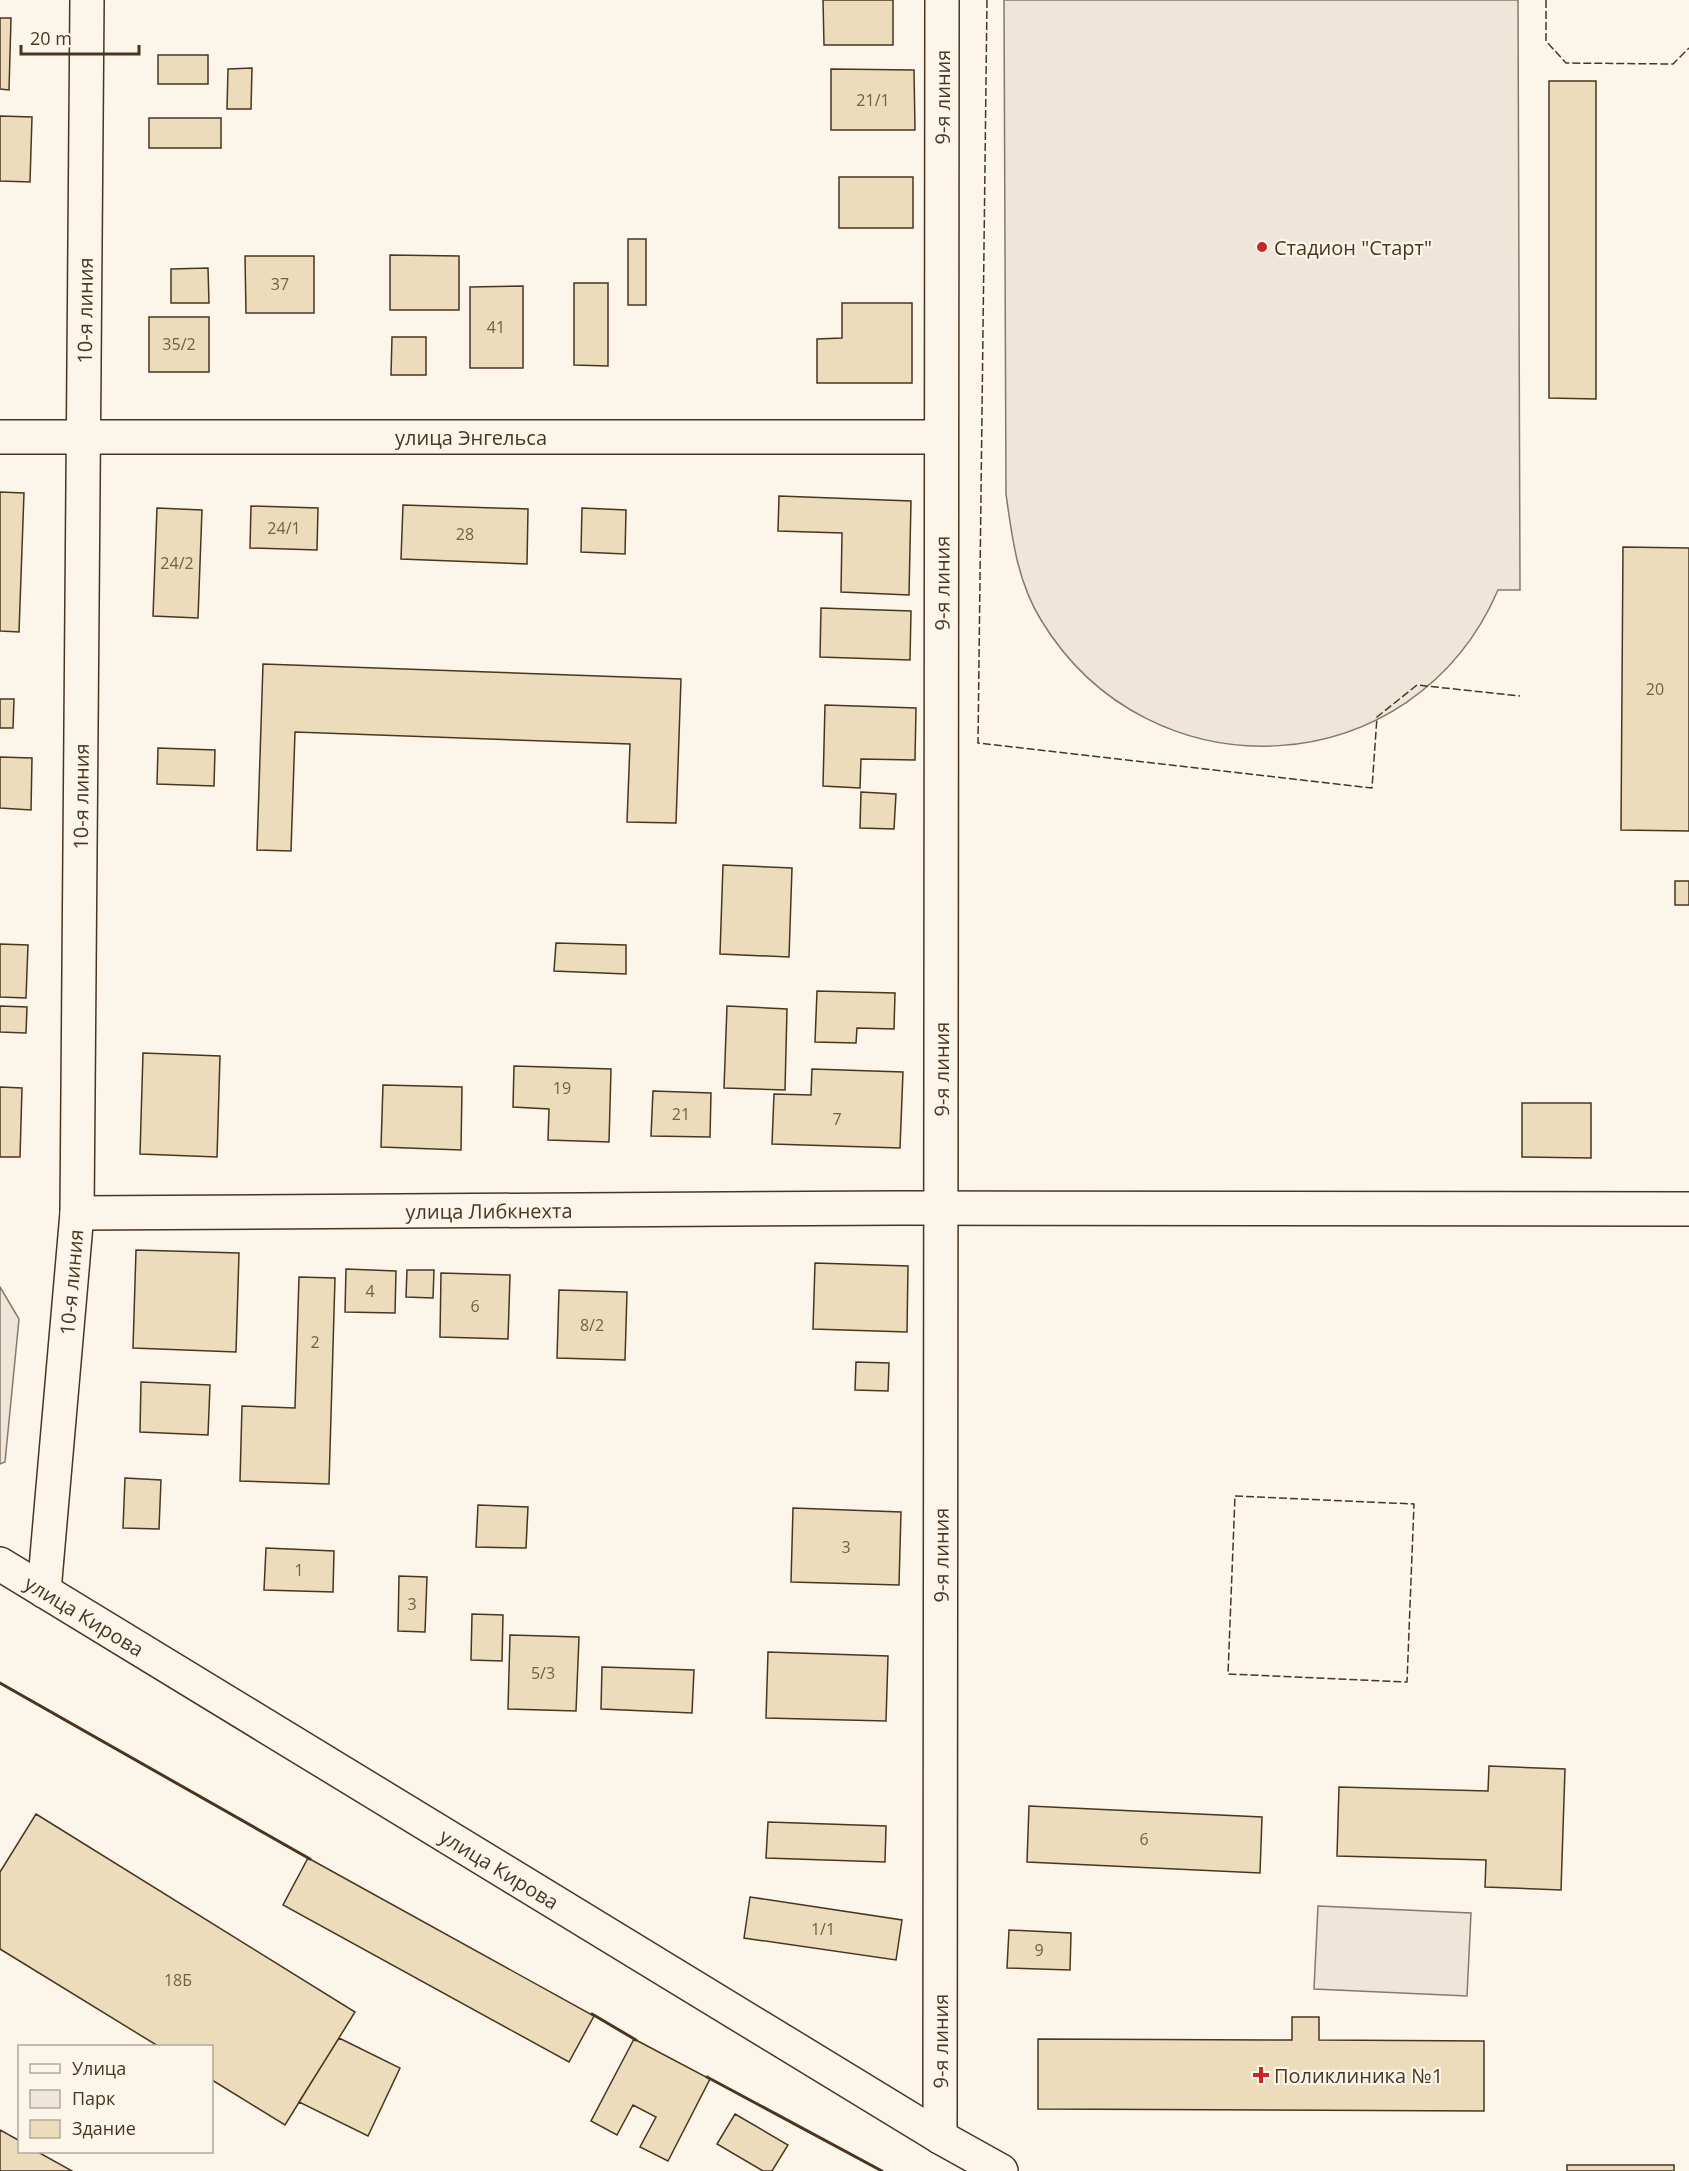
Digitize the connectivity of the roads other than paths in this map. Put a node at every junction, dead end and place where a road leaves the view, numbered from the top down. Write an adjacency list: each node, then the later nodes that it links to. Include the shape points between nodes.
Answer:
1 (87, 0): 5 (street, 10-я линия)
2 (942, 0): 3 (street, 9-я линия)
3 (941, 436): 5 (street, улица Энгельса); 6 (street, 9-я линия)
4 (0, 437): 5 (street, улица Энгельса)
5 (85, 437): 8 (street, 10-я линия)
6 (940, 1209): 7 (street, улица Либкнехта); 8 (street, улица Либкнехта); 11 (street, 9-я линия)
7 (1689, 1209)
8 (77, 1213): 10 (street, 10-я линия)
9 (0, 1564): 10 (street, улица Кирова)
10 (44, 1591): 11 (street, улица Кирова)
11 (940, 2137): 12 (street, улица Кирова)
12 (1001, 2171)

